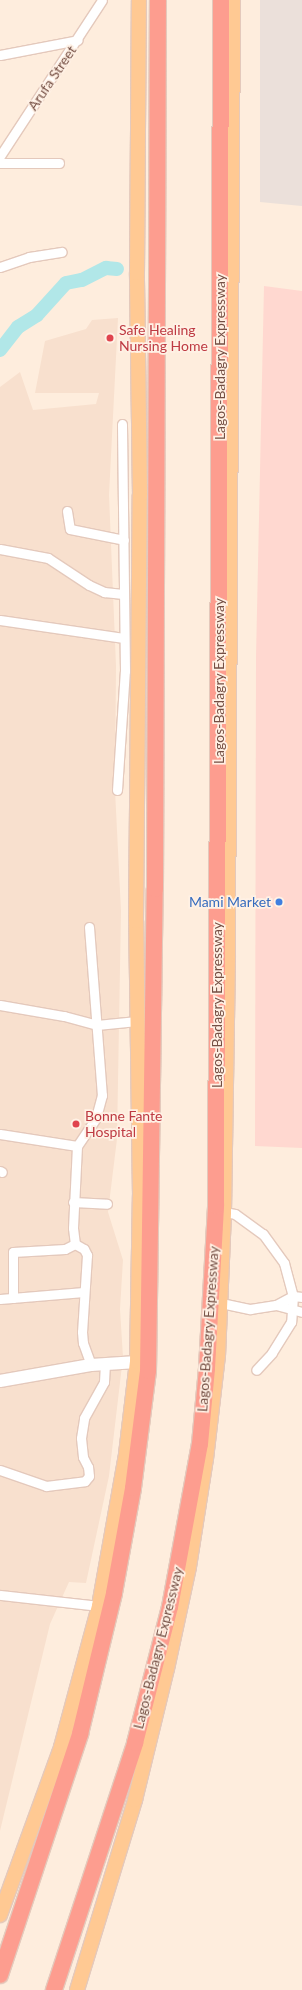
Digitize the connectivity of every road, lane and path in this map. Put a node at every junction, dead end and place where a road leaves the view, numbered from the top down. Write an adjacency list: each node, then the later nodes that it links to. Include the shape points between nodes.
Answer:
1 (102, 0): 6 (street, Arufa Street)
2 (139, 0): 23 (main road)
3 (158, 0): 38 (highway, via 155,889)
4 (221, 0): 30 (highway, Lagos-Badagry Expressway)
5 (233, 0): 30 (main road, Lagos-Badagry Expressway)
6 (78, 40): 7 (street); 8 (street, Arufa Street)
7 (0, 55)
8 (0, 156)
9 (0, 163): 10 (street)
10 (59, 163)
11 (62, 252): 12 (street, via 30,257)
12 (0, 267)
13 (122, 424): 15 (street)
14 (67, 511): 15 (street, via 70,529)
15 (124, 540): 17 (street)
16 (0, 549): 17 (street, via 48,558 89,585 104,592)
17 (124, 594): 19 (street)
18 (0, 620): 19 (street)
19 (124, 638): 20 (street, via 125,671)
20 (117, 790)
21 (89, 927): 24 (street)
22 (0, 1005): 24 (street, via 64,1016)
23 (137, 1021): 24 (street); 27 (main road)
24 (97, 1025): 26 (street, via 100,1105 96,1118)
25 (0, 1134): 26 (street)
26 (77, 1146): 28 (street)
27 (140, 1195): 38 (highway, via 145,1223); 40 (main road)
28 (73, 1202): 29 (street); 31 (street)
29 (107, 1204)
30 (220, 1209): 33 (street, via 234,1214 264,1234 284,1263); 36 (main road, Lagos-Badagry Expressway); 50 (highway, Lagos-Badagry Expressway, via 200,1444 170,1607 135,1743)
31 (75, 1244): 32 (street, via 84,1249 87,1255); 34 (street, via 65,1249 13,1252)
32 (84, 1292): 34 (street); 42 (street, via 82,1343)
33 (297, 1296): 37 (street); 39 (street)
34 (13, 1298): 35 (street)
35 (0, 1299)
36 (221, 1303): 37 (street, via 250,1309); 51 (main road, Lagos-Badagry Expressway, via 206,1459 173,1640 135,1800)
37 (276, 1305): 39 (street)
38 (149, 1307): 49 (highway, via 148,1371 133,1488 114,1593 80,1734)
39 (297, 1311): 43 (street, via 282,1340)
40 (137, 1362): 41 (street); 47 (main road, via 126,1454)
41 (105, 1364): 42 (street); 45 (street, via 104,1382 84,1418 81,1438 89,1476 85,1481 46,1486)
42 (91, 1365): 44 (street)
43 (256, 1370)
44 (0, 1381)
45 (0, 1470)
46 (0, 1595): 47 (street)
47 (100, 1606): 48 (main road, via 63,1740)
48 (0, 1915)
49 (0, 1975)
50 (54, 1990)
51 (77, 1990)

